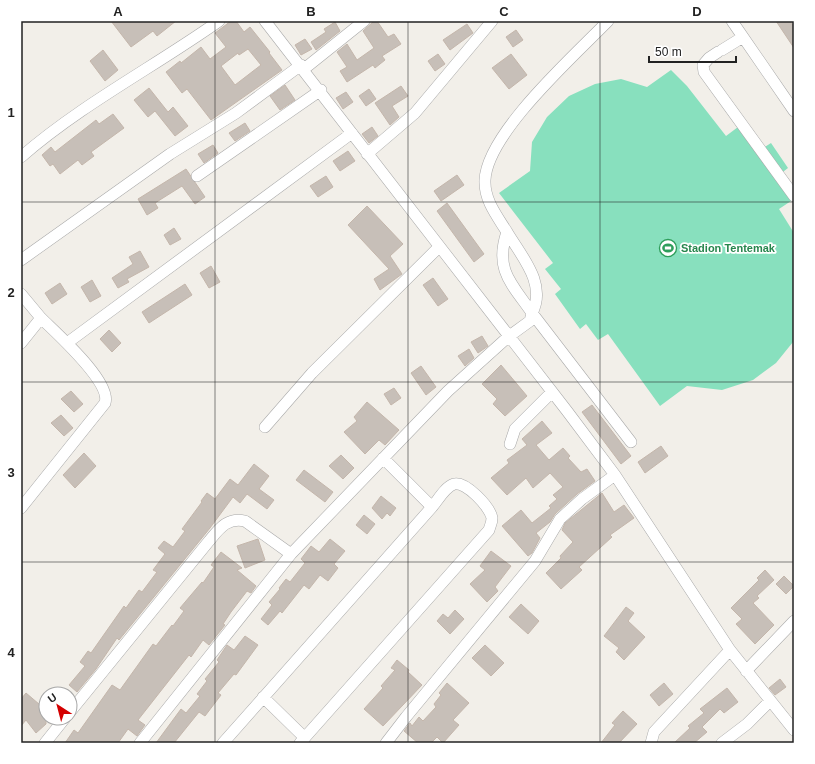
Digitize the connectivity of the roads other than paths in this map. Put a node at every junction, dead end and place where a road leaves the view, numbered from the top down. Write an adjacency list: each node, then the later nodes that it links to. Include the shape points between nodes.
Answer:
1 (219, 21): 13 (street, via 110,92)
2 (265, 21): 8 (street)
3 (364, 21): 8 (street)
4 (492, 21): 12 (street, via 415,113)
5 (608, 21): 16 (street, via 540,91 505,134 489,161 485,179 486,192 490,204)
6 (732, 21): 7 (street)
7 (743, 37): 10 (street); 15 (street, via 709,58 703,65 704,72)
8 (302, 67): 9 (street); 18 (street, via 236,113 170,154)
9 (321, 90): 11 (street); 14 (street)
10 (794, 111)
11 (352, 133): 12 (street); 24 (street)
12 (367, 154): 17 (street)
13 (21, 157)
14 (197, 176)
15 (794, 196)
16 (507, 232): 20 (street, via 531,270 536,283 538,296); 20 (street, via 502,248 504,270)
17 (439, 247): 22 (street); 26 (street, via 312,373)
18 (21, 260)
19 (21, 294): 21 (street)
20 (532, 313): 22 (street, via 530,321); 27 (street)
21 (41, 318): 23 (street); 24 (street)
22 (508, 337): 25 (street); 29 (street, via 448,391)
23 (21, 343)
24 (67, 343): 32 (street, via 98,378 107,398)
25 (552, 392): 28 (street, via 514,429); 30 (street)
26 (265, 427)
27 (631, 442)
28 (510, 444)
29 (383, 458): 31 (street); 33 (street)
30 (615, 475): 35 (street); 46 (street, via 560,519 535,561)
31 (432, 507): 37 (street); 42 (street, via 451,486 462,484 483,505 492,517 492,523)
32 (21, 508)
33 (291, 554): 39 (street, via 244,521 237,519 228,522); 44 (street)
34 (794, 621): 36 (street)
35 (730, 650): 36 (street); 47 (street, via 654,732)
36 (746, 671): 38 (street)
37 (263, 697): 42 (street); 45 (street)
38 (770, 701): 41 (street); 48 (street, via 741,730)
39 (78, 702)
40 (59, 726): 43 (street)
41 (794, 730)
42 (303, 740)
43 (45, 743)
44 (140, 743)
45 (223, 743)
46 (386, 743)
47 (651, 743)
48 (722, 743)

